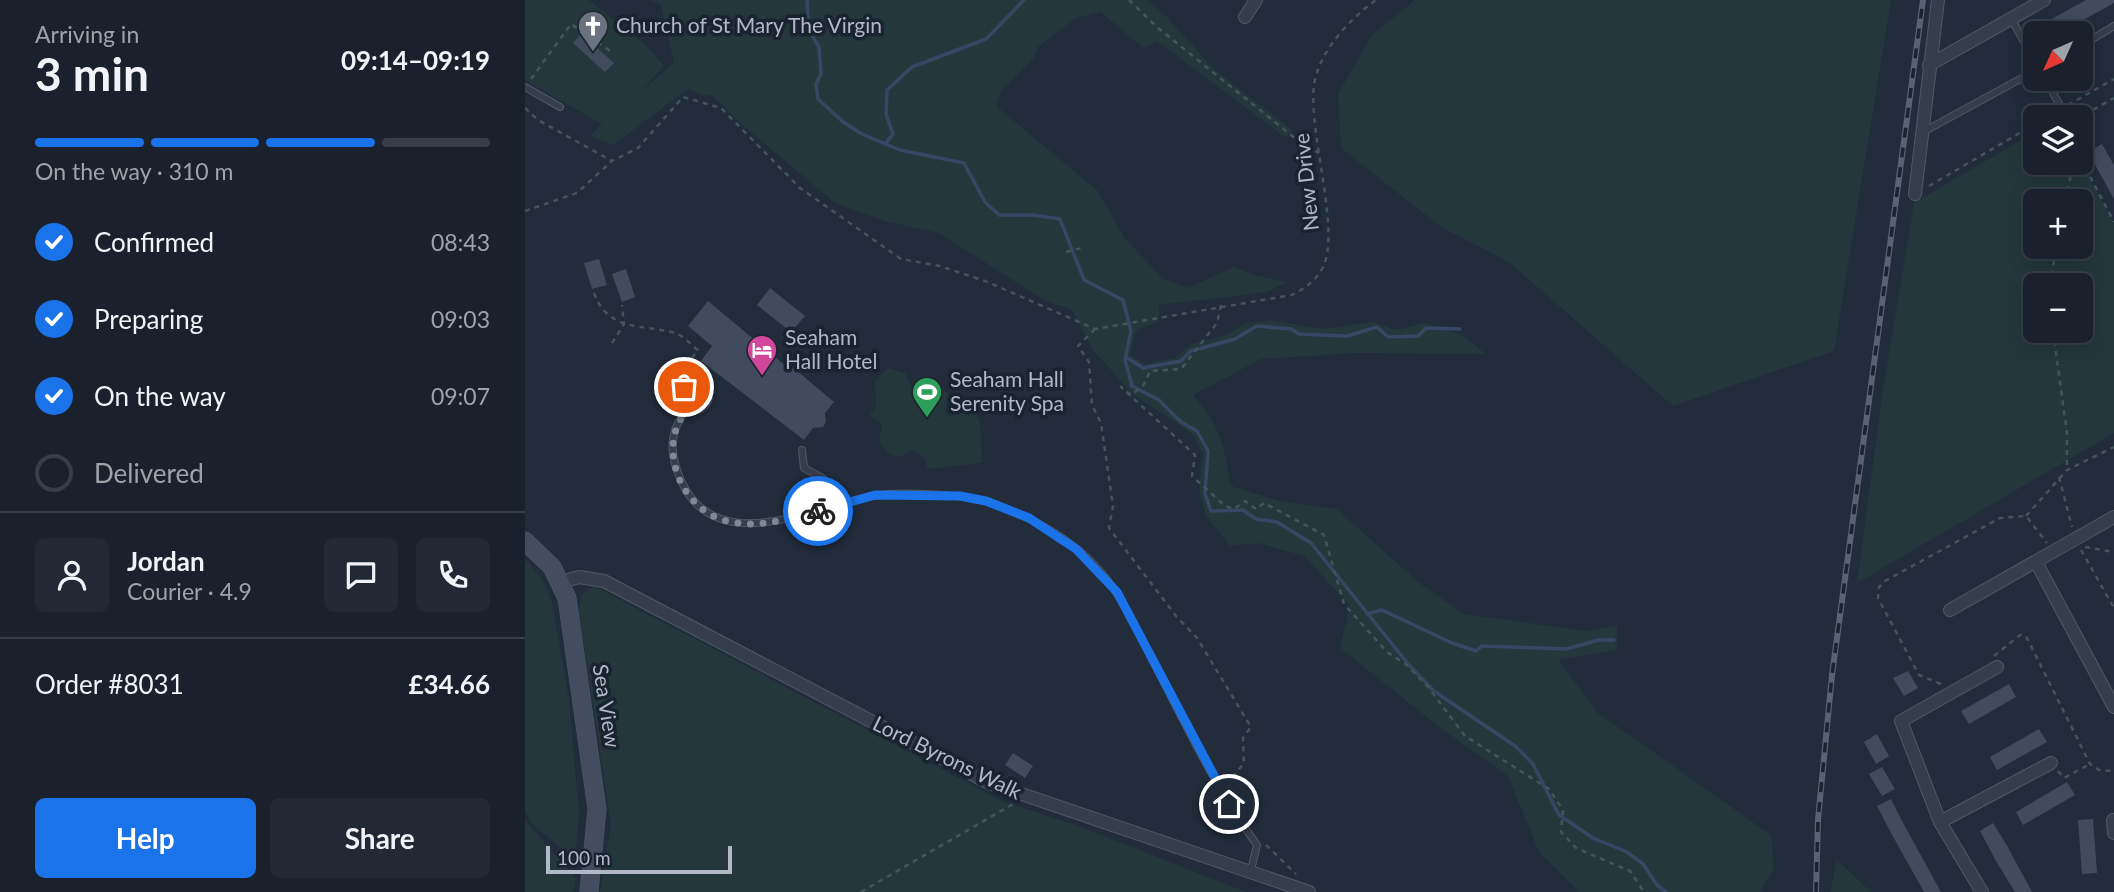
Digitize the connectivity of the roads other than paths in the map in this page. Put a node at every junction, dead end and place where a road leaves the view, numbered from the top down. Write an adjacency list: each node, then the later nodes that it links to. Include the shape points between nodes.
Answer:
1 (1256, 0): 4 (street)
2 (1938, 0): 9 (street)
3 (2043, 0): 5 (street)
4 (1245, 17)
5 (2011, 18): 8 (lane); 9 (street)
6 (2114, 26): 7 (lane)
7 (2093, 39)
8 (2023, 40)
9 (1929, 65): 13 (street)
10 (2023, 77): 13 (lane)
11 (525, 87): 12 (lane)
12 (560, 107)
13 (1921, 132): 14 (street)
14 (1915, 194)
15 (688, 409): 15 (lane, via 702,409 709,396 702,384 684,387 681,396); 17 (lane, via 674,428 673,458 685,489 708,513 726,521 762,526)
16 (802, 450): 17 (lane, via 804,468 824,479)
17 (838, 505): 29 (lane, via 875,495 960,496 1029,518 1076,549 1117,592 1220,792 1257,845)
18 (2114, 517): 20 (street)
19 (525, 541): 21 (main road, Sea View, via 545,558)
20 (2036, 562): 22 (street); 24 (street)
21 (561, 582): 29 (street, Lord Byrons Walk, via 579,577 604,581 924,750 1020,795); 31 (main road, Sea View, via 570,616 597,809)
22 (1950, 611)
23 (1997, 667): 27 (street, via 1901,721)
24 (2114, 707)
25 (2051, 763): 27 (street)
26 (2113, 820): 28 (street)
27 (1940, 822): 32 (street)
28 (2114, 832)
29 (1251, 870): 30 (street, Lord Byrons Walk)
30 (1305, 890)
31 (589, 892)
32 (1982, 892)

